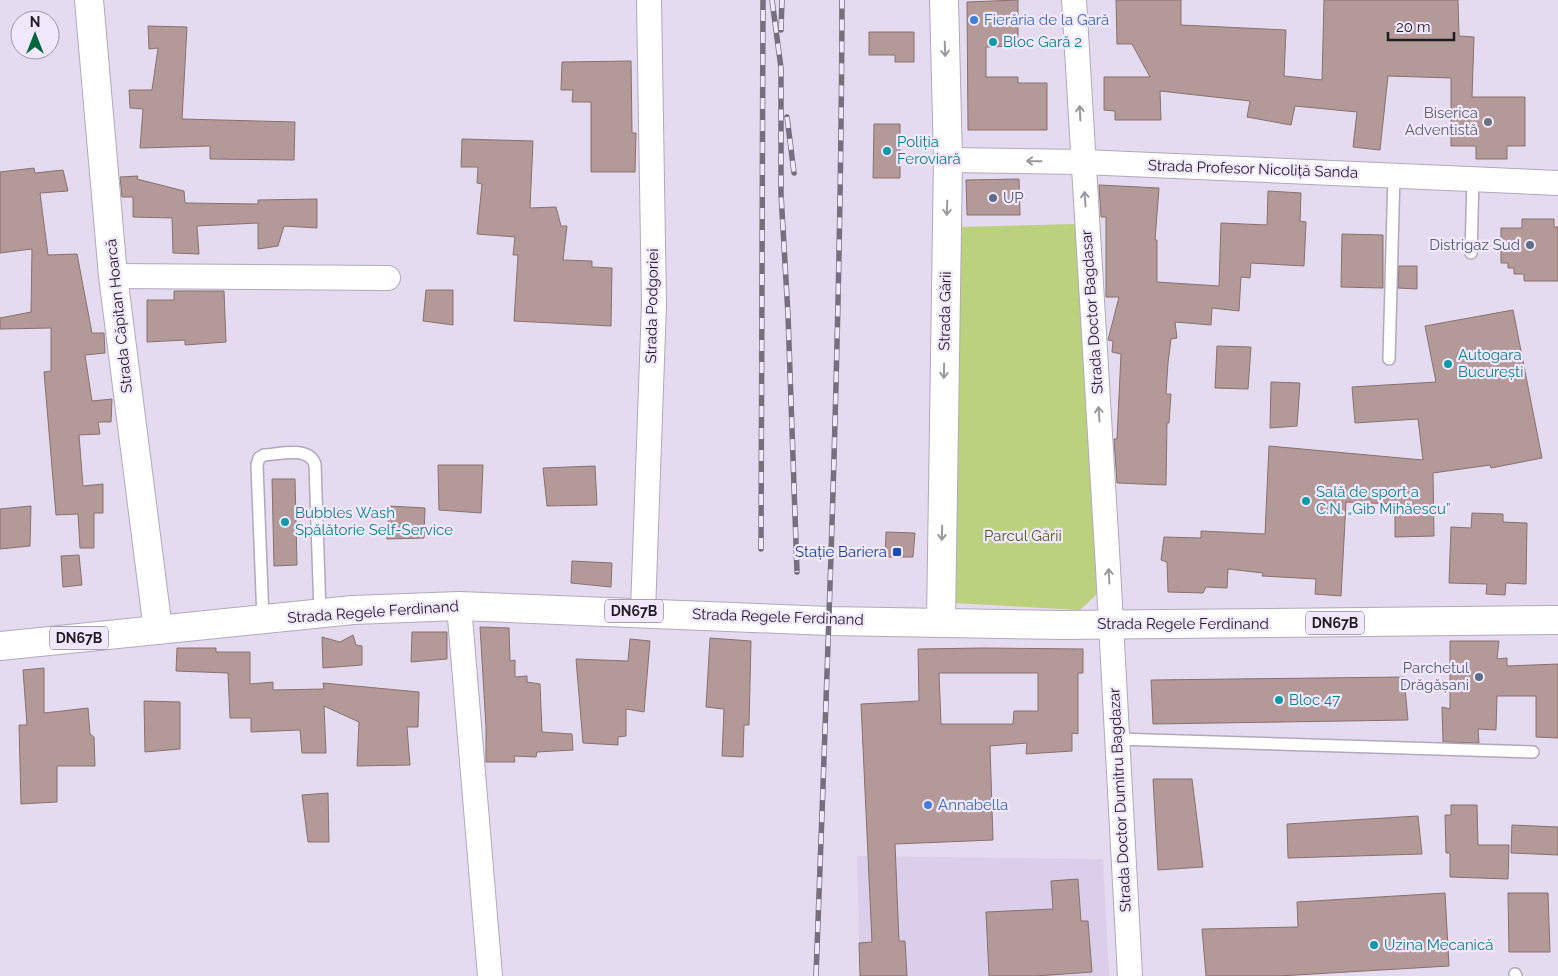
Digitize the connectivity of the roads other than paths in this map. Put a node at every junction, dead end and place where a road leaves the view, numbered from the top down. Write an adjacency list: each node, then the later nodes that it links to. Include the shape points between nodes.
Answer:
1 (89, 0): 11 (main road, Strada Căpitan Hoarcă)
2 (649, 0): 15 (street, Strada Podgoriei, via 654,304)
3 (944, 0): 5 (main road, Strada Gării, one-way to 5)
4 (1074, 0): 6 (street, Strada Doctor Bagdasar, one-way to 4)
5 (948, 160): 6 (street, Strada Profesor Nicoliță Sanda, one-way to 5); 19 (main road, Strada Gării, one-way to 19)
6 (1083, 162): 7 (street, Strada Profesor Nicoliță Sanda); 20 (street, Strada Doctor Bagdasar, one-way to 6)
7 (1394, 175): 8 (street, Strada Profesor Nicoliță Sanda); 13 (lane)
8 (1473, 179): 9 (street, Strada Profesor Nicoliță Sanda); 10 (lane)
9 (1558, 184)
10 (1471, 253)
11 (113, 276): 12 (street); 21 (main road, Strada Căpitan Hoarcă)
12 (388, 278)
13 (1389, 359)
14 (460, 606): 15 (main road, Strada Regele Ferdinand / DN67B); 16 (main road, Strada Regele Ferdinand / DN67B); 25 (street)
15 (643, 612): 19 (main road, Strada Regele Ferdinand / DN67B, via 830,621)
16 (320, 613): 17 (main road, Strada Regele Ferdinand / DN67B); 17 (lane, via 316,464 306,453 264,455 256,465)
17 (263, 619): 21 (main road, Strada Regele Ferdinand / DN67B)
18 (1558, 620): 20 (main road, Strada Regele Ferdinand / DN67B)
19 (941, 622): 20 (main road, Strada Regele Ferdinand / DN67B)
20 (1111, 625): 23 (street, Strada Doctor Dumitru Bagdazar)
21 (158, 630): 22 (main road, Strada Regele Ferdinand / DN67B)
22 (0, 646)
23 (1116, 739): 24 (lane); 26 (street, Strada Doctor Dumitru Bagdazar)
24 (1533, 752)
25 (490, 976)
26 (1130, 976)

